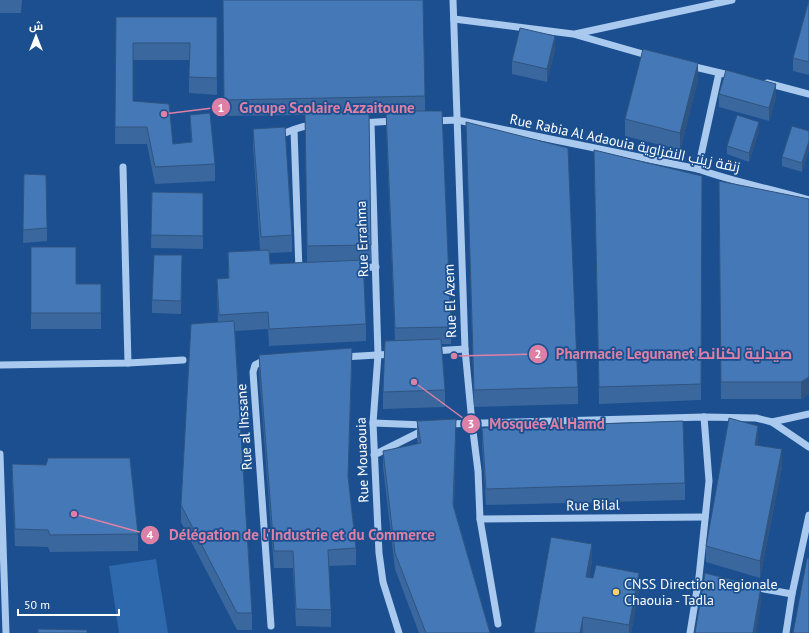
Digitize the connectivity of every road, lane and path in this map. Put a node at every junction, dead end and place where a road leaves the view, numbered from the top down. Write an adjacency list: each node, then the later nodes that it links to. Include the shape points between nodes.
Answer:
1 (452, 0): 4 (street, Rue El Azem)
2 (732, 0): 3 (street)
3 (706, 2): 5 (street)
4 (454, 19): 5 (street); 12 (street, Rue El Azem)
5 (572, 34): 6 (street)
6 (659, 58)
7 (681, 64): 8 (street)
8 (719, 73): 9 (street); 21 (street)
9 (741, 78)
10 (763, 83): 11 (street)
11 (809, 94)
12 (457, 120): 14 (street, Rue Rabia Al Adaouia زنقة زينب النفزاوية); 21 (street, Rue Rabia Al Adaouia زنقة زينب النفزاوية); 26 (street, Rue El Azem)
13 (403, 121): 15 (street)
14 (426, 121)
15 (371, 123): 17 (street); 23 (street, Rue Errahma)
16 (318, 124): 18 (street, via 301,126)
17 (356, 124)
18 (294, 130): 19 (street); 25 (street)
19 (272, 137)
20 (123, 167): 33 (street)
21 (698, 169): 22 (street, Rue Rabia Al Adaouia زنقة زينب النفزاوية)
22 (809, 200)
23 (376, 268): 24 (street); 29 (street, Rue Errahma)
24 (345, 269)
25 (299, 270)
26 (465, 348): 27 (street); 39 (street, Rue El Azem)
27 (426, 351)
28 (402, 353): 29 (street)
29 (378, 355): 30 (street); 38 (street, Rue Mouaouia)
30 (339, 357)
31 (183, 360): 33 (street)
32 (276, 361): 53 (street, Rue al Ihssane, via 261,362 255,365 253,372)
33 (128, 363): 34 (street)
34 (0, 365)
35 (809, 414): 37 (street)
36 (704, 417): 37 (street, via 756,418); 39 (street); 46 (street, via 708,480)
37 (772, 422): 41 (street)
38 (373, 424): 43 (street, Rue Mouaouia); 43 (street, via 435,425)
39 (472, 424): 40 (street); 47 (street, Rue El Azem, via 478,471)
40 (442, 425)
41 (809, 447)
42 (0, 454): 44 (street)
43 (374, 455): 55 (street, Rue Mouaouia, via 383,582)
44 (1, 516): 54 (street)
45 (809, 516): 51 (street)
46 (705, 517): 47 (street, Rue Bilal); 48 (street)
47 (480, 519): 52 (street, Rue El Azem)
48 (699, 577): 49 (street); 56 (street)
49 (707, 578)
50 (746, 585): 51 (street)
51 (792, 594): 57 (street)
52 (498, 624)
53 (271, 626)
54 (6, 633)
55 (400, 633)
56 (690, 633)
57 (786, 633)

